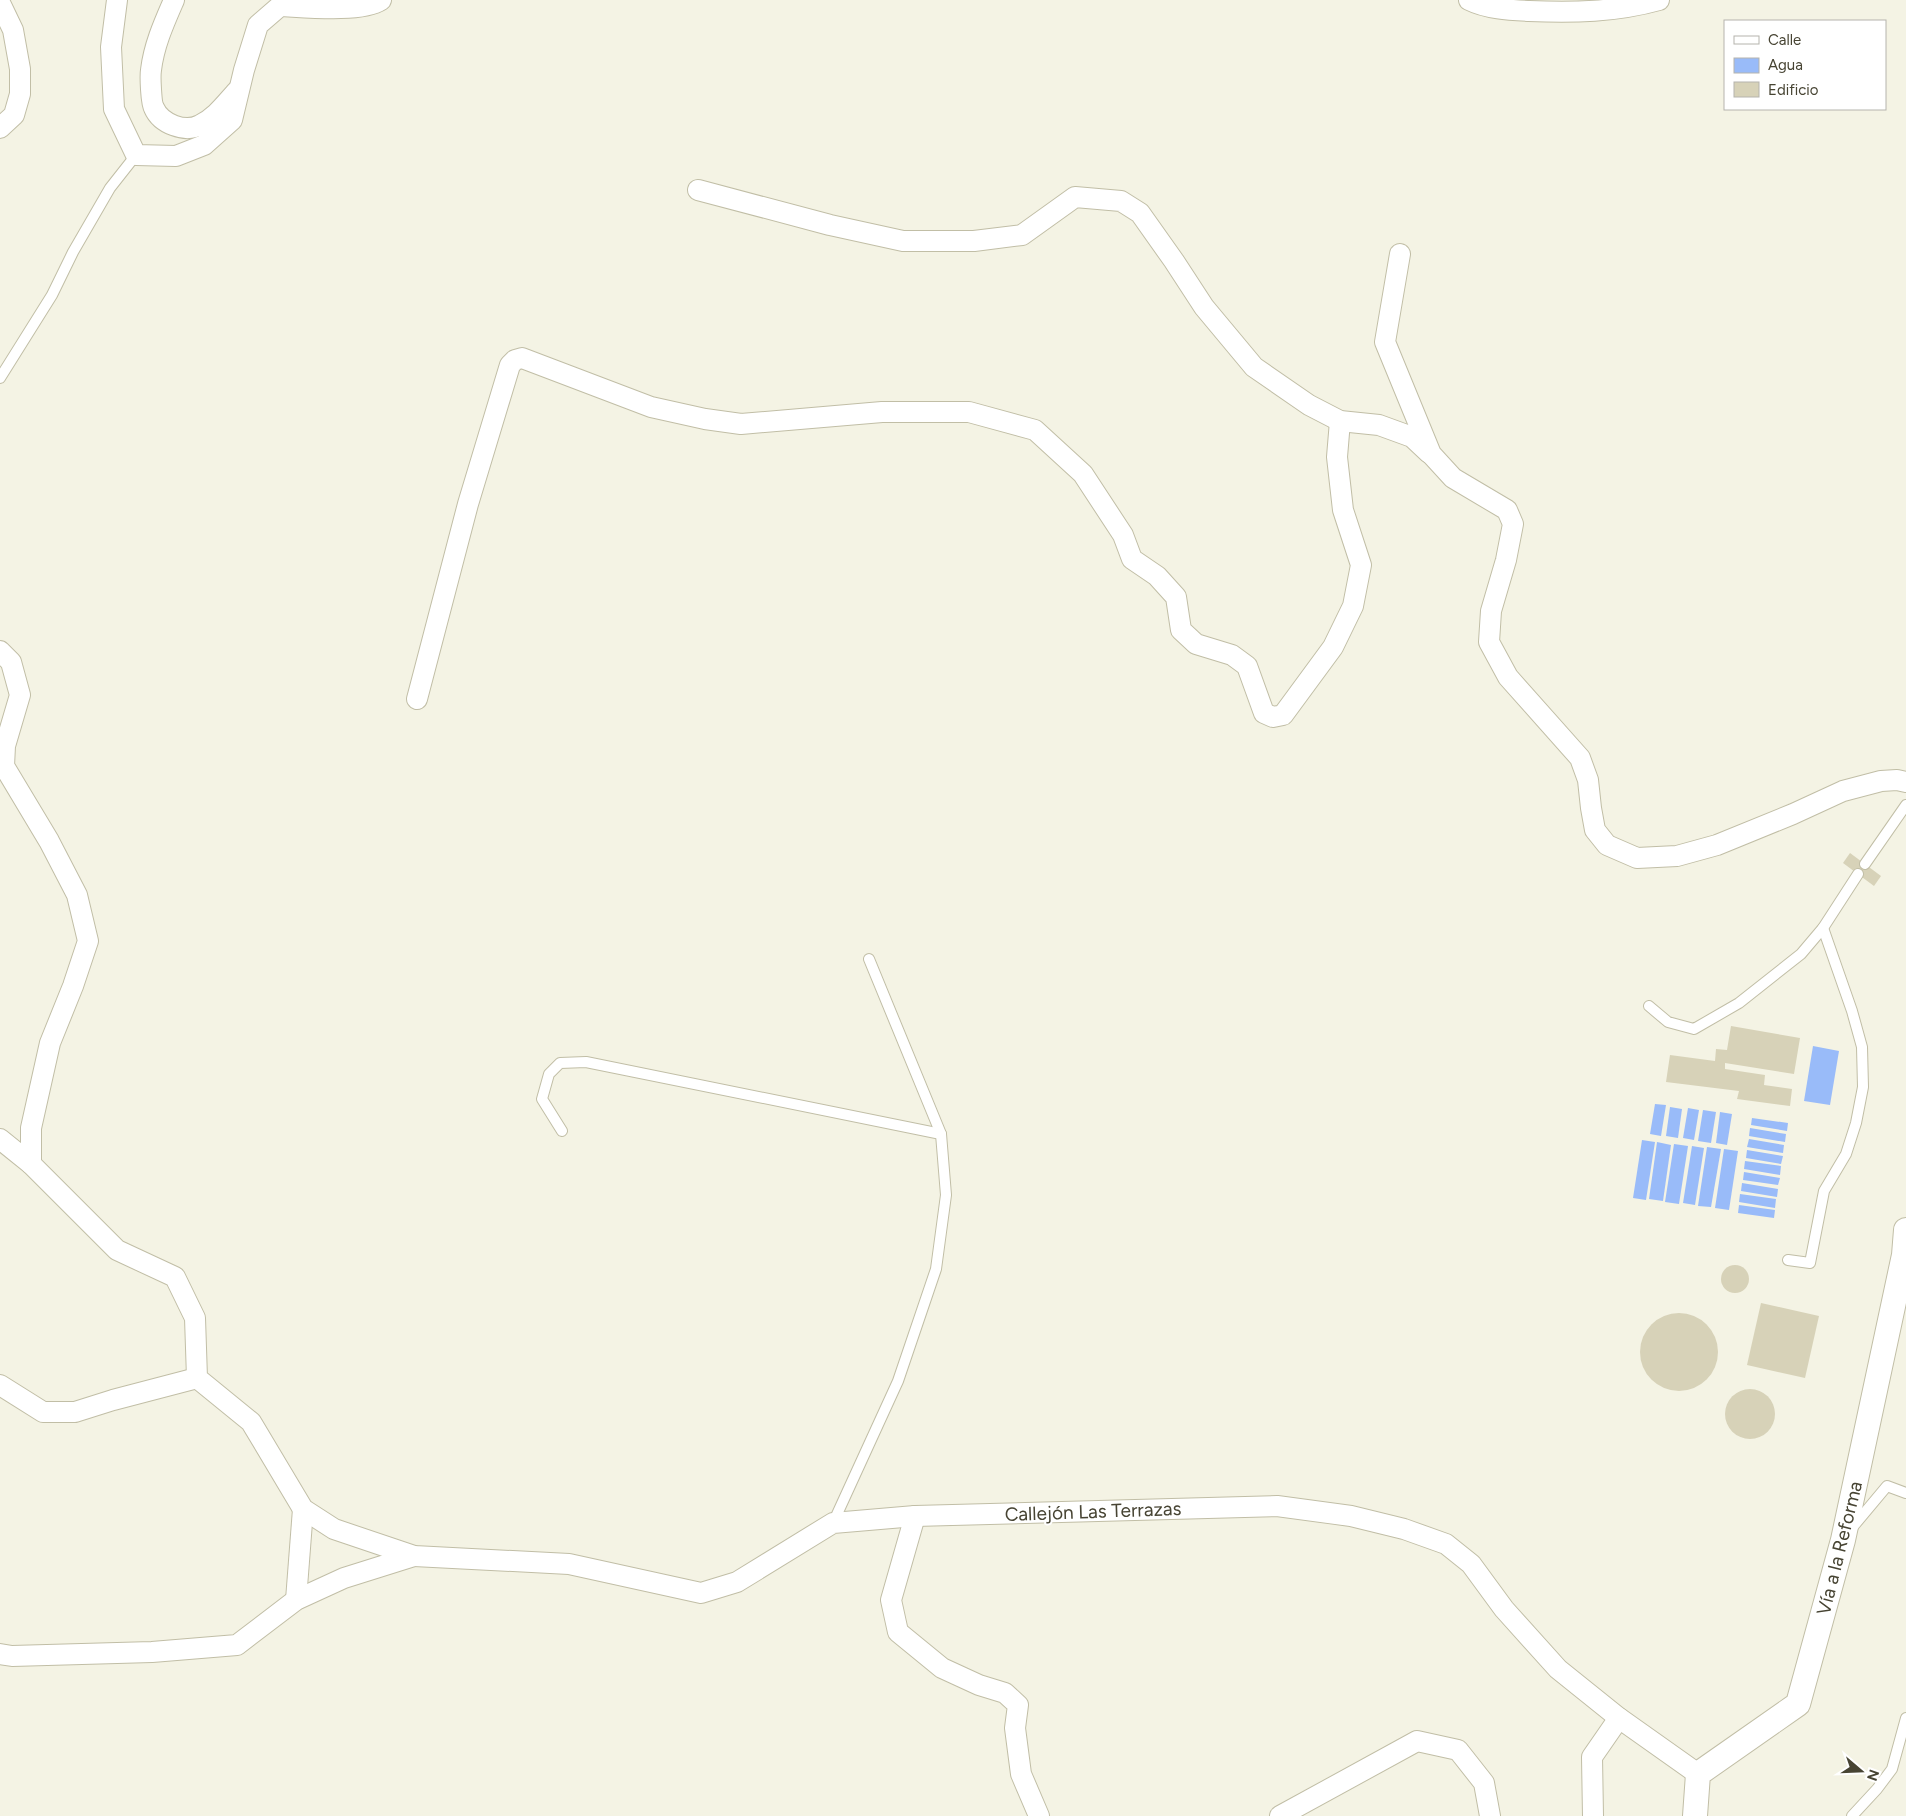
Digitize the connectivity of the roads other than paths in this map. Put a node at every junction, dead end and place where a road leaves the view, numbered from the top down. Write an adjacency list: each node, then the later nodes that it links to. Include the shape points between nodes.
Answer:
1 (117, 0): 10 (street, via 110,46 114,109)
2 (174, 0): 8 (street, via 157,41 151,71 153,108 166,121 181,128 198,127 214,117)
3 (381, 0): 8 (street, via 376,4 337,8 280,6 258,25)
4 (1469, 0): 7 (street, via 1505,10 1554,12)
5 (1659, 0): 7 (street, via 1635,7)
6 (0, 4): 9 (street, via 14,30 20,94 14,114)
7 (1590, 6)
8 (240, 88): 10 (street, via 232,120 204,146 176,156)
9 (0, 128)
10 (136, 155): 13 (lane, via 110,188 52,295)
11 (698, 190): 14 (street, via 903,241 974,241 1022,235 1075,196 1121,202 1140,213 1204,307 1254,367 1309,405)
12 (1400, 254): 15 (street, via 1385,342)
13 (0, 378)
14 (1340, 420): 15 (street, via 1379,425 1412,437); 17 (street, via 1337,457 1343,510 1361,565 1353,606 1333,647 1283,715 1273,717 1264,713 1247,666 1232,654 1196,644 1181,630 1176,597 1157,576 1132,559 1123,535 1083,474 1035,430 969,412 882,412 741,424 651,408 522,358 515,360 510,365 468,504)
15 (1430, 454): 18 (street, via 1453,478 1507,510 1513,524 1491,611 1489,642 1508,677 1580,758 1588,780 1595,830 1607,845 1637,858 1677,856 1717,845 1843,791 1881,780)
16 (0, 651): 28 (street, via 11,662 20,695 5,746 4,766 49,841 76,895 88,941 50,1043 31,1128)
17 (417, 699)
18 (1906, 782)
19 (1906, 805): 20 (lane)
20 (1865, 864)
21 (1858, 874): 22 (lane)
22 (1822, 928): 24 (lane, via 1801,954 1738,1003 1694,1029 1668,1022); 31 (lane, via 1862,1047 1863,1086 1846,1154 1824,1191 1810,1263)
23 (869, 959): 26 (lane)
24 (1649, 1006)
25 (562, 1131): 26 (lane, via 542,1099 549,1074 560,1063 586,1062)
26 (941, 1134): 37 (lane, via 946,1196 936,1269 898,1381)
27 (0, 1139): 28 (street)
28 (31, 1164): 32 (street, via 117,1250 175,1277 195,1318)
29 (1906, 1230): 30 (street, Vía a la Reforma)
30 (1905, 1255): 38 (street, Vía a la Reforma)
31 (1788, 1260)
32 (197, 1378): 33 (street, via 75,1412 43,1412); 35 (street, via 251,1422)
33 (0, 1385)
34 (1906, 1492): 38 (lane, via 1887,1486)
35 (304, 1510): 39 (street, via 334,1529); 40 (street)
36 (915, 1516): 37 (street, Callejón Las Terrazas); 42 (street, Callejón Las Terrazas, via 1278,1506 1351,1516 1404,1529 1446,1544 1471,1564 1504,1609 1558,1669); 45 (street, via 891,1600 898,1632 942,1668 1005,1693 1018,1705 1015,1728 1021,1774)
37 (833, 1523): 39 (street, Callejón Las Terrazas, via 737,1582 701,1593 569,1564)
38 (1843, 1540): 44 (street, Vía a la Reforma, via 1798,1704)
39 (414, 1556): 40 (street, via 344,1578)
40 (296, 1600): 41 (street, via 237,1645 152,1652)
41 (4, 1656)
42 (1619, 1718): 44 (street, Callejón Las Terrazas); 48 (street, via 1592,1757)
43 (1906, 1718): 50 (lane, via 1892,1769)
44 (1698, 1774): 49 (street)
45 (1039, 1816)
46 (1280, 1816): 47 (street, via 1418,1741 1458,1750 1484,1783)
47 (1490, 1816)
48 (1593, 1816)
49 (1695, 1816)
50 (1852, 1816)

